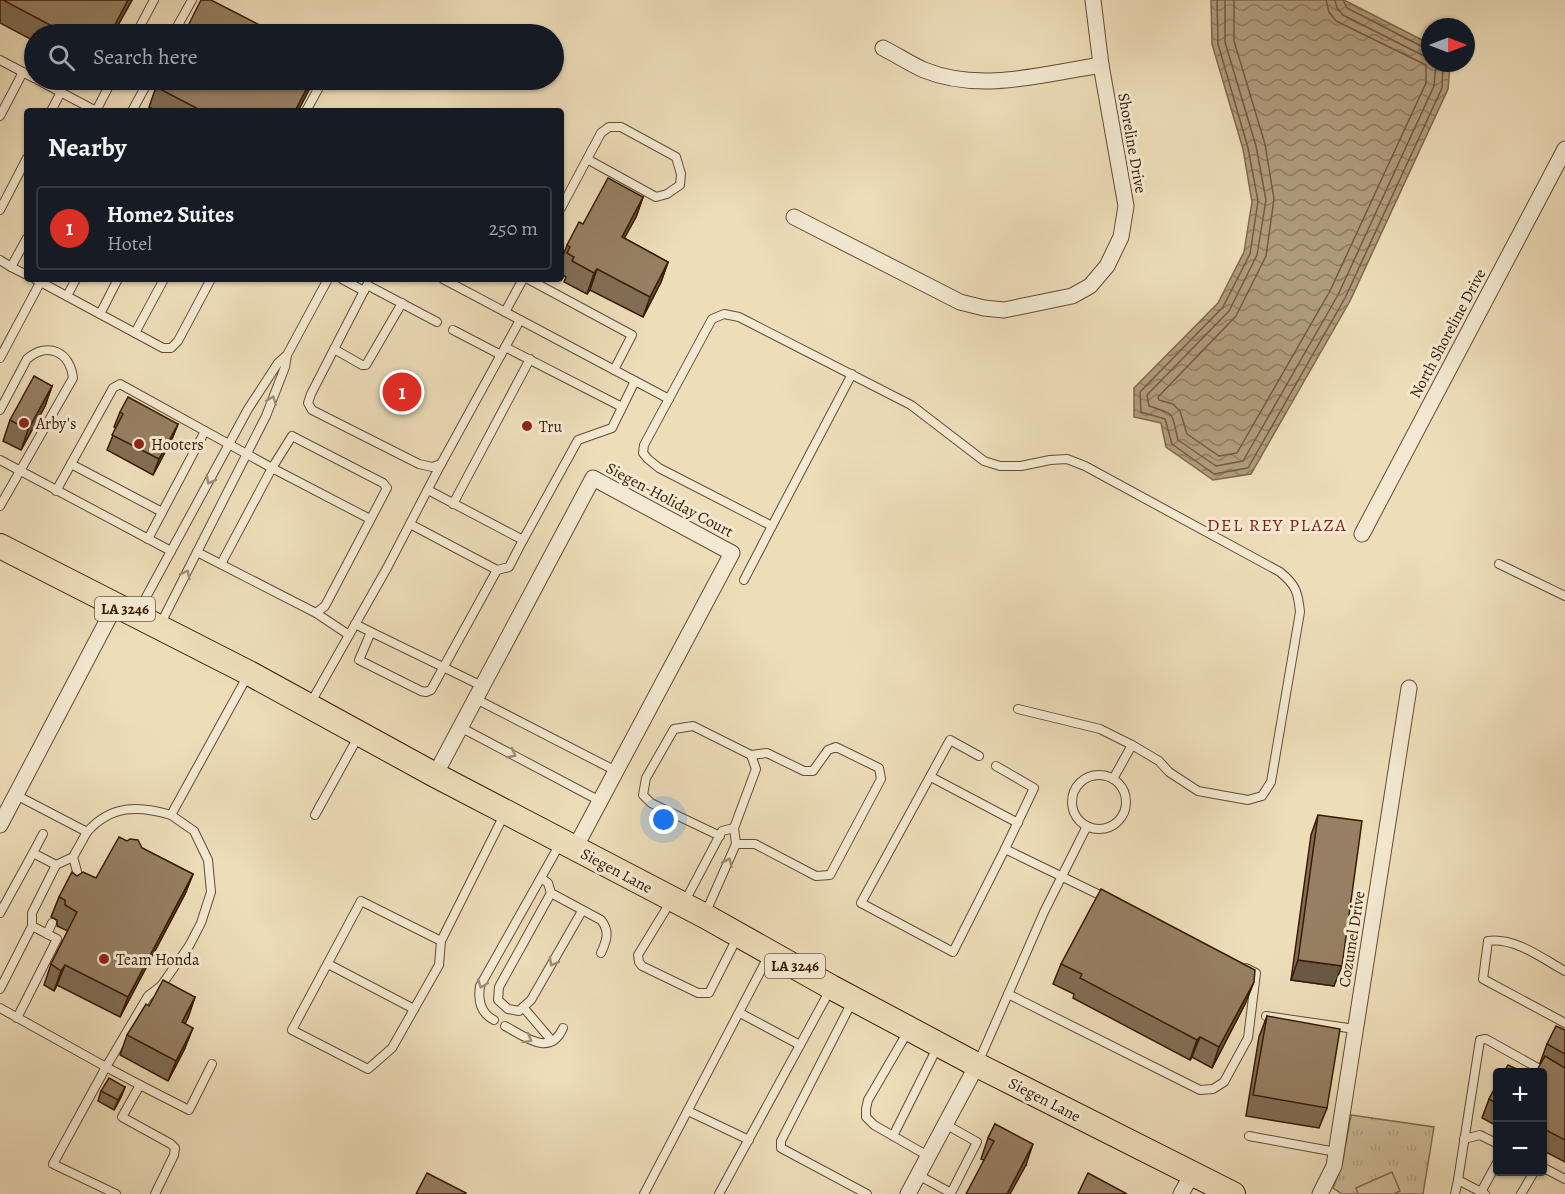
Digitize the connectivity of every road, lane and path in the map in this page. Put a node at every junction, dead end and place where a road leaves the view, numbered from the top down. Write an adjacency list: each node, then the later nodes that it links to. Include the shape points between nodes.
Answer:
1 (154, 0): 4 (lane)
2 (192, 0): 5 (lane)
3 (1093, 0): 8 (street, Shoreline Drive)
4 (141, 24)
5 (179, 24)
6 (883, 48): 8 (street, via 924,70 989,81)
7 (0, 60): 9 (lane)
8 (1101, 65): 26 (street, Shoreline Drive, via 1126,206 1121,237 1107,266 1090,286 1072,296 1004,310 960,302)
9 (24, 72): 20 (lane)
10 (57, 90): 14 (lane)
11 (107, 90): 17 (lane)
12 (144, 90): 18 (lane)
13 (318, 90): 19 (lane)
14 (61, 92): 15 (lane); 16 (lane)
15 (53, 108)
16 (90, 108)
17 (98, 108)
18 (134, 108)
19 (308, 108)
20 (0, 116)
21 (1565, 149): 79 (street, North Shoreline Drive)
22 (587, 159): 22 (lane, via 601,134 609,127 621,127 676,157 680,185 656,197); 24 (lane)
23 (24, 164): 25 (lane)
24 (564, 202)
25 (0, 210)
26 (794, 217)
27 (24, 243): 29 (lane)
28 (0, 260): 29 (lane)
29 (11, 267): 30 (lane)
30 (24, 274)
31 (38, 282): 55 (lane)
32 (42, 282): 43 (lane)
33 (74, 282): 43 (lane)
34 (116, 282): 46 (lane)
35 (162, 282): 50 (lane)
36 (209, 282): 50 (lane, via 171,348 163,348)
37 (325, 282): 53 (lane)
38 (348, 282): 42 (lane)
39 (449, 282): 45 (lane)
40 (523, 282): 45 (lane)
41 (531, 282): 57 (lane, via 632,335)
42 (364, 291): 44 (lane, via 367,285); 52 (lane)
43 (67, 296): 46 (lane)
44 (402, 303): 48 (lane); 52 (lane, via 366,365)
45 (505, 312): 47 (lane)
46 (100, 314): 50 (lane)
47 (520, 320): 51 (lane); 57 (lane)
48 (437, 321)
49 (453, 330): 54 (lane)
50 (135, 333)
51 (505, 347): 54 (lane); 56 (lane)
52 (334, 349): 67 (lane, via 310,393 308,403 312,410 419,464 432,467)
53 (287, 355): 64 (lane, via 266,381); 65 (lane, one-way to 53, via 266,416)
54 (501, 355): 67 (lane)
55 (0, 358)
56 (530, 359): 61 (lane); 73 (lane)
57 (614, 370): 59 (lane)
58 (852, 374): 60 (lane, via 739,317 724,314 712,319); 78 (lane); 104 (lane, via 911,405 984,461 1021,466 1067,459 1085,466 1292,582 1299,596 1300,612 1271,783 1262,796 1241,800 1198,791)
59 (635, 381): 60 (lane); 61 (lane)
60 (669, 399): 78 (lane, via 643,453 659,468)
61 (622, 407): 81 (lane, via 612,428 578,440)
62 (0, 410): 70 (lane, via 33,353 51,351 63,355 72,365 73,378)
63 (205, 431): 64 (lane); 68 (lane, via 120,384 112,388); 75 (lane)
64 (229, 444): 65 (lane); 83 (lane, one-way to 83)
65 (246, 454): 69 (lane); 84 (lane)
66 (0, 460): 70 (lane)
67 (442, 462): 71 (lane)
68 (71, 464): 72 (lane); 75 (lane)
69 (272, 468): 76 (lane); 76 (lane, via 292,436 297,437 383,483 387,488); 85 (lane)
70 (20, 471): 72 (lane); 74 (lane)
71 (428, 490): 73 (lane); 77 (lane)
72 (56, 491): 80 (lane)
73 (453, 504): 81 (lane)
74 (0, 506)
75 (162, 512): 80 (lane)
76 (370, 519): 91 (lane, via 325,606)
77 (410, 524): 87 (lane); 92 (lane)
78 (772, 526): 88 (lane)
79 (1362, 534)
80 (148, 539): 83 (lane)
81 (523, 540): 87 (lane, via 509,567)
82 (0, 546): 90 (main road, Siegen Lane / LA 3246)
83 (171, 551): 90 (lane)
84 (197, 552): 85 (lane); 93 (lane, one-way to 84)
85 (221, 564): 91 (lane)
86 (1499, 564): 89 (lane)
87 (497, 570): 96 (lane)
88 (744, 580)
89 (1565, 596)
90 (126, 610): 93 (main road, Siegen Lane / LA 3246); 112 (street)
91 (316, 613): 95 (lane)
92 (356, 624): 94 (lane); 95 (lane)
93 (160, 627): 97 (main road, Siegen Lane / LA 3246)
94 (371, 632): 96 (lane); 96 (lane, via 359,660 421,691 431,690)
95 (349, 635): 100 (lane)
96 (444, 667): 99 (lane)
97 (249, 673): 100 (main road, Siegen Lane / LA 3246); 115 (lane)
98 (1409, 687): 164 (street, Cozumel Drive)
99 (479, 692): 102 (street, Siegen-Holiday Court); 108 (lane); 108 (street, Siegen-Holiday Court, via 593,478 732,553)
100 (309, 705): 103 (main road, Siegen Lane / LA 3246)
101 (1018, 709): 104 (lane, via 1100,729)
102 (460, 727): 109 (street, Siegen-Holiday Court); 113 (lane, one-way to 113)
103 (361, 733): 109 (main road, Siegen Lane / LA 3246); 116 (lane)
104 (1132, 745): 111 (lane)
105 (751, 755): 120 (lane, via 756,769); 123 (lane, via 693,726 674,729 646,778 643,795 651,803); 124 (lane, via 767,753 804,771 813,771 828,750 836,747 879,768 881,779 830,875 816,876 755,844)
106 (979, 756): 110 (lane, via 950,740)
107 (996, 766): 117 (lane, via 1034,788)
108 (616, 771): 113 (street, Siegen-Holiday Court)
109 (435, 775): 114 (main road, Siegen Lane / LA 3246)
110 (931, 777): 117 (lane); 126 (lane, via 861,903 953,952)
111 (1113, 779): 119 (lane, via 1125,793 1120,819 1105,828); 119 (lane, via 1096,775 1076,789 1075,814)
112 (16, 795): 118 (street); 121 (lane)
113 (600, 801): 125 (street, Siegen-Holiday Court)
114 (506, 812): 125 (main road, Siegen Lane / LA 3246); 142 (lane)
115 (171, 815): 121 (lane, via 150,809 125,809 98,820); 170 (lane, via 194,831 208,860 211,892 189,946 161,986 147,996)
116 (315, 815)
117 (1017, 823): 126 (lane)
118 (0, 825)
119 (1087, 826): 130 (lane)
120 (734, 828): 123 (lane, via 722,831); 124 (lane)
121 (87, 832): 128 (lane)
122 (43, 834): 127 (lane)
123 (720, 836): 135 (lane)
124 (736, 844): 135 (lane, one-way to 124)
125 (568, 845): 131 (lane); 135 (main road, Siegen Lane / LA 3246)
126 (1005, 849): 130 (lane)
127 (33, 853): 129 (lane); 137 (lane)
128 (73, 857): 129 (lane); 132 (lane, via 78,875)
129 (56, 865): 139 (lane, via 32,913)
130 (1062, 876): 134 (lane); 151 (lane)
131 (541, 878): 133 (lane, via 548,883); 159 (lane, one-way to 159, via 480,986 482,1009)
132 (70, 890)
133 (550, 893): 136 (lane); 153 (lane, via 499,987 498,1000 508,1009 519,1011)
134 (1115, 903)
135 (687, 907): 141 (main road, Siegen Lane / LA 3246); 141 (lane, via 638,955 642,966 698,993 709,993)
136 (582, 911): 144 (lane, via 601,920 606,927 606,943); 153 (lane, one-way to 153, via 531,1000)
137 (0, 913)
138 (52, 923): 140 (lane)
139 (32, 926): 140 (lane); 147 (lane)
140 (47, 934): 158 (lane, via 57,939)
141 (739, 934): 143 (main road, Siegen Lane / LA 3246)
142 (441, 941): 146 (lane, via 361,901); 155 (lane, via 439,964)
143 (771, 951): 149 (main road, Siegen Lane / LA 3246); 156 (lane)
144 (601, 953)
145 (1236, 963): 151 (lane, via 1256,973 1248,1038 1224,1082 1214,1089 1200,1090)
146 (328, 964): 155 (lane); 155 (lane, via 292,1030 368,1069 392,1048)
147 (4, 971): 150 (lane)
148 (1565, 971): 160 (lane, via 1522,947 1488,941 1483,979)
149 (831, 987): 152 (main road, Siegen Lane / LA 3246); 167 (lane)
150 (0, 989)
151 (1008, 994): 169 (lane)
152 (853, 999): 163 (main road, Siegen Lane / LA 3246); 194 (lane, via 781,1145 783,1151)
153 (523, 1007): 165 (lane)
154 (0, 1008): 158 (lane)
155 (414, 1009)
156 (740, 1013): 167 (lane); 173 (lane)
157 (1266, 1016): 164 (lane)
158 (17, 1018): 170 (lane)
159 (494, 1020)
160 (1565, 1023)
161 (505, 1026): 165 (lane, one-way to 165, via 537,1044)
162 (563, 1028): 165 (lane)
163 (910, 1029): 166 (main road, Siegen Lane / LA 3246); 175 (lane, via 866,1109 866,1117)
164 (1355, 1029): 180 (street, Cozumel Drive)
165 (552, 1041)
166 (939, 1044): 169 (main road, Siegen Lane / LA 3246); 175 (lane)
167 (800, 1045): 178 (lane)
168 (212, 1064): 172 (lane, via 189,1110)
169 (977, 1065): 174 (street); 188 (main road, Siegen Lane / LA 3246)
170 (106, 1067): 172 (lane); 190 (lane, via 53,1164)
171 (1555, 1078): 177 (lane, via 1486,1039 1480,1040)
172 (140, 1085): 191 (lane, via 122,1117 175,1148)
173 (688, 1111): 178 (lane); 192 (lane)
174 (945, 1124): 181 (street); 184 (lane, via 977,1142 951,1193)
175 (893, 1136): 181 (lane)
176 (1249, 1136): 180 (lane)
177 (1464, 1139): 179 (lane, via 1480,1135); 187 (lane)
178 (749, 1140): 193 (lane)
179 (1493, 1142)
180 (1336, 1152): 197 (street, Cozumel Drive, via 1334,1166)
181 (928, 1156): 184 (street)
182 (1493, 1170): 189 (lane)
183 (1547, 1170): 186 (lane)
184 (918, 1175): 195 (street)
185 (1532, 1176): 199 (lane)
186 (1565, 1179)
187 (1458, 1180): 189 (lane); 198 (lane)
188 (1187, 1184): 196 (main road, Siegen Lane / LA 3246)
189 (1483, 1193)
190 (116, 1194)
191 (155, 1194)
192 (644, 1194)
193 (719, 1194)
194 (867, 1194)
195 (908, 1194)
196 (1233, 1194)
197 (1320, 1194)
198 (1455, 1194)
199 (1521, 1194)

